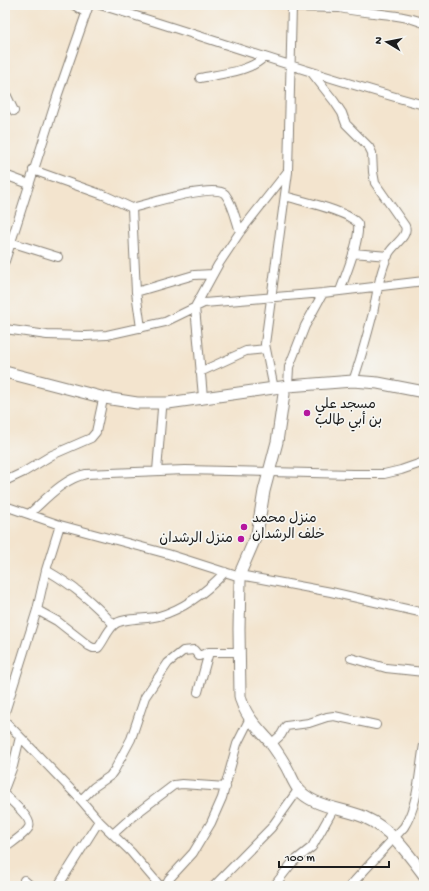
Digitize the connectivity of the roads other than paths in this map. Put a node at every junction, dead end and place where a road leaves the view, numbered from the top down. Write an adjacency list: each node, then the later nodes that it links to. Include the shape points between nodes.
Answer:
1 (74, 5): 5 (street)
2 (100, 5): 7 (street)
3 (292, 6): 4 (street); 8 (street)
4 (344, 6): 6 (street, via 362,13 396,16)
5 (87, 9): 14 (street)
6 (424, 23)
7 (264, 57): 8 (street); 10 (street, via 246,68)
8 (290, 66): 9 (street); 15 (street)
9 (312, 73): 12 (street); 23 (street, via 334,101 346,124 370,147 375,183 406,229 405,236 392,247)
10 (200, 78)
11 (5, 92): 13 (street)
12 (424, 105)
13 (14, 111)
14 (33, 170): 17 (street); 19 (street)
15 (288, 171): 18 (street); 20 (street)
16 (5, 175): 17 (street)
17 (29, 184): 21 (street)
18 (285, 196): 22 (street, via 335,211 355,220 358,229); 34 (street)
19 (132, 208): 20 (street, via 203,190 218,191 226,195 230,202); 32 (street)
20 (240, 232): 26 (street)
21 (10, 242): 24 (street); 25 (street)
22 (353, 254): 23 (street); 31 (street)
23 (388, 256): 29 (street)
24 (58, 258)
25 (5, 260)
26 (213, 274): 32 (street, via 194,275); 35 (street)
27 (424, 281): 28 (street)
28 (414, 282): 29 (street); 30 (street)
29 (378, 286): 31 (street); 42 (street)
30 (424, 286)
31 (340, 291): 33 (street)
32 (136, 292): 36 (street)
33 (322, 293): 34 (street); 43 (street, via 289,367)
34 (271, 298): 35 (street, via 212,302); 38 (street)
35 (195, 307): 36 (street, via 169,321); 40 (street)
36 (141, 328): 37 (street, via 85,336 37,335)
37 (5, 329)
38 (266, 349): 40 (street, via 246,352); 43 (street)
39 (5, 372): 45 (main road, via 128,403 160,403)
40 (200, 372): 45 (street)
41 (5, 380): 47 (main road)
42 (353, 381): 43 (main road); 44 (main road)
43 (282, 390): 45 (main road); 46 (main road, via 359,386); 48 (main road); 51 (main road, via 277,442)
44 (424, 392)
45 (203, 397)
46 (424, 399)
47 (102, 404): 48 (main road, via 138,409); 52 (street, via 96,432 91,438 52,455)
48 (162, 408): 50 (street)
49 (422, 464): 51 (street, via 384,474)
50 (157, 471): 51 (street); 54 (street, via 80,475 61,486)
51 (269, 472): 58 (main road, via 257,534)
52 (5, 481)
53 (5, 506): 54 (street)
54 (29, 514): 55 (street)
55 (60, 525): 56 (street); 57 (street)
56 (46, 570): 59 (street); 61 (street, via 77,589)
57 (225, 572): 58 (street); 61 (street, via 203,592 174,610 159,616)
58 (241, 576): 60 (street, via 331,592); 63 (main road)
59 (36, 610): 61 (street, via 57,621 93,648 100,646); 67 (street)
60 (424, 613)
61 (114, 625)
62 (209, 652): 63 (street); 66 (street); 79 (street, via 199,656 194,650 185,650 168,663 145,697 131,739 115,769)
63 (239, 652): 68 (main road, via 240,696)
64 (351, 658): 65 (street, via 386,668)
65 (424, 672)
66 (198, 692)
67 (5, 712)
68 (250, 718): 72 (main road); 76 (street, via 237,744)
69 (5, 721): 71 (street)
70 (376, 726): 72 (street, via 340,717 327,717 286,726)
71 (20, 737): 75 (street); 79 (street)
72 (271, 744): 77 (main road)
73 (424, 745): 74 (street)
74 (423, 757): 83 (street, via 409,819)
75 (5, 787)
76 (226, 787): 82 (street, via 174,785); 90 (street, via 204,835 187,861)
77 (298, 790): 80 (main road, via 307,798); 91 (street, via 271,828)
78 (5, 795): 84 (street, via 28,818 30,826)
79 (81, 800): 81 (street)
80 (334, 808): 83 (main road, via 365,818); 92 (street, via 312,847 292,863)
81 (99, 821): 82 (street); 89 (street)
82 (113, 834): 87 (street)
83 (394, 837): 85 (main road); 93 (street)
84 (5, 848)
85 (424, 875)
86 (24, 880): 88 (street)
87 (156, 884)
88 (31, 886)
89 (58, 886)
90 (165, 886)
91 (214, 886)
92 (274, 886)
93 (350, 886)

